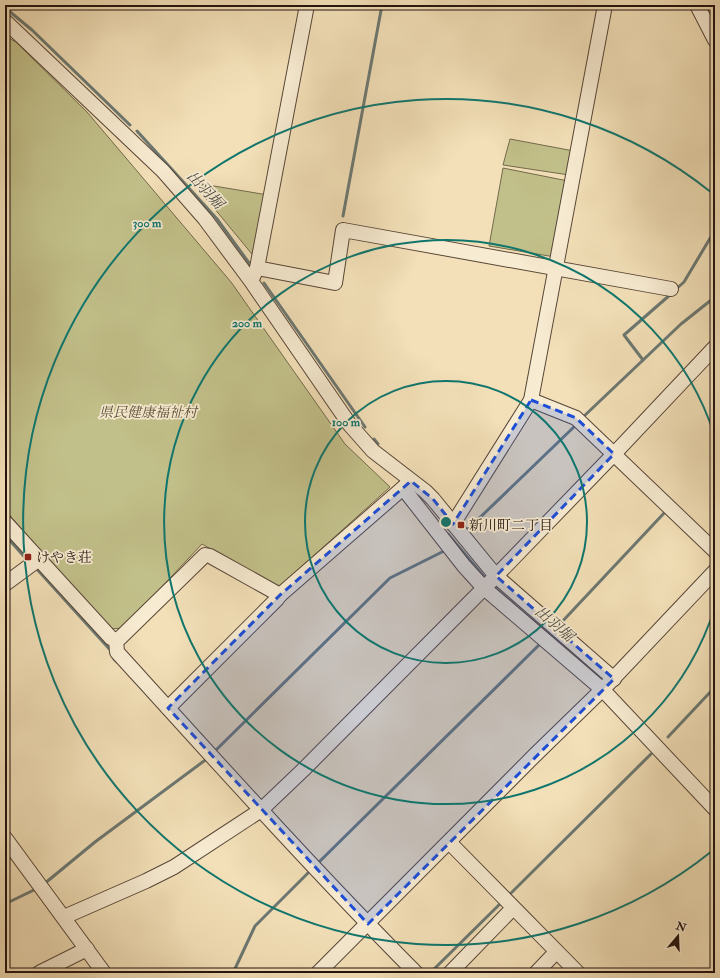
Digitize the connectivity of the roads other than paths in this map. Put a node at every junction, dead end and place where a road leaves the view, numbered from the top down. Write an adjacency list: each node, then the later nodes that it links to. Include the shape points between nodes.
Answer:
1 (307, 5): 7 (street)
2 (606, 5): 6 (street)
3 (696, 5): 5 (street)
4 (5, 21): 8 (street, via 163,171 205,219)
5 (715, 40)
6 (557, 267): 7 (street, via 343,230 335,283); 9 (street); 11 (street)
7 (257, 268): 8 (street)
8 (251, 281): 13 (street, via 350,425 373,452)
9 (671, 288)
10 (715, 347): 12 (street)
11 (531, 400): 12 (street, via 576,418); 15 (street)
12 (614, 454): 16 (street); 19 (street)
13 (407, 484): 15 (street, via 425,491); 21 (street, via 464,566); 22 (street)
14 (5, 522): 17 (street)
15 (453, 524): 19 (street)
16 (715, 551)
17 (39, 559): 20 (street); 23 (street, via 111,638)
18 (715, 571): 24 (street)
19 (496, 576): 21 (street); 24 (street)
20 (5, 584)
21 (484, 588): 25 (street); 27 (street)
22 (280, 595): 23 (street, via 205,555); 26 (street)
23 (116, 640): 26 (street, via 117,652)
24 (614, 679): 25 (street)
25 (603, 690): 28 (street); 30 (street)
26 (168, 708): 27 (street)
27 (261, 810): 32 (street, via 167,870); 33 (street)
28 (715, 810)
29 (5, 838): 32 (street)
30 (449, 842): 31 (street); 33 (street)
31 (513, 908): 35 (street); 40 (street)
32 (64, 917): 34 (street)
33 (368, 924): 38 (street); 39 (street)
34 (87, 949): 36 (street); 37 (street)
35 (556, 952): 41 (street); 42 (street)
36 (39, 973)
37 (104, 973)
38 (318, 973)
39 (416, 973)
40 (450, 973)
41 (536, 973)
42 (578, 973)

